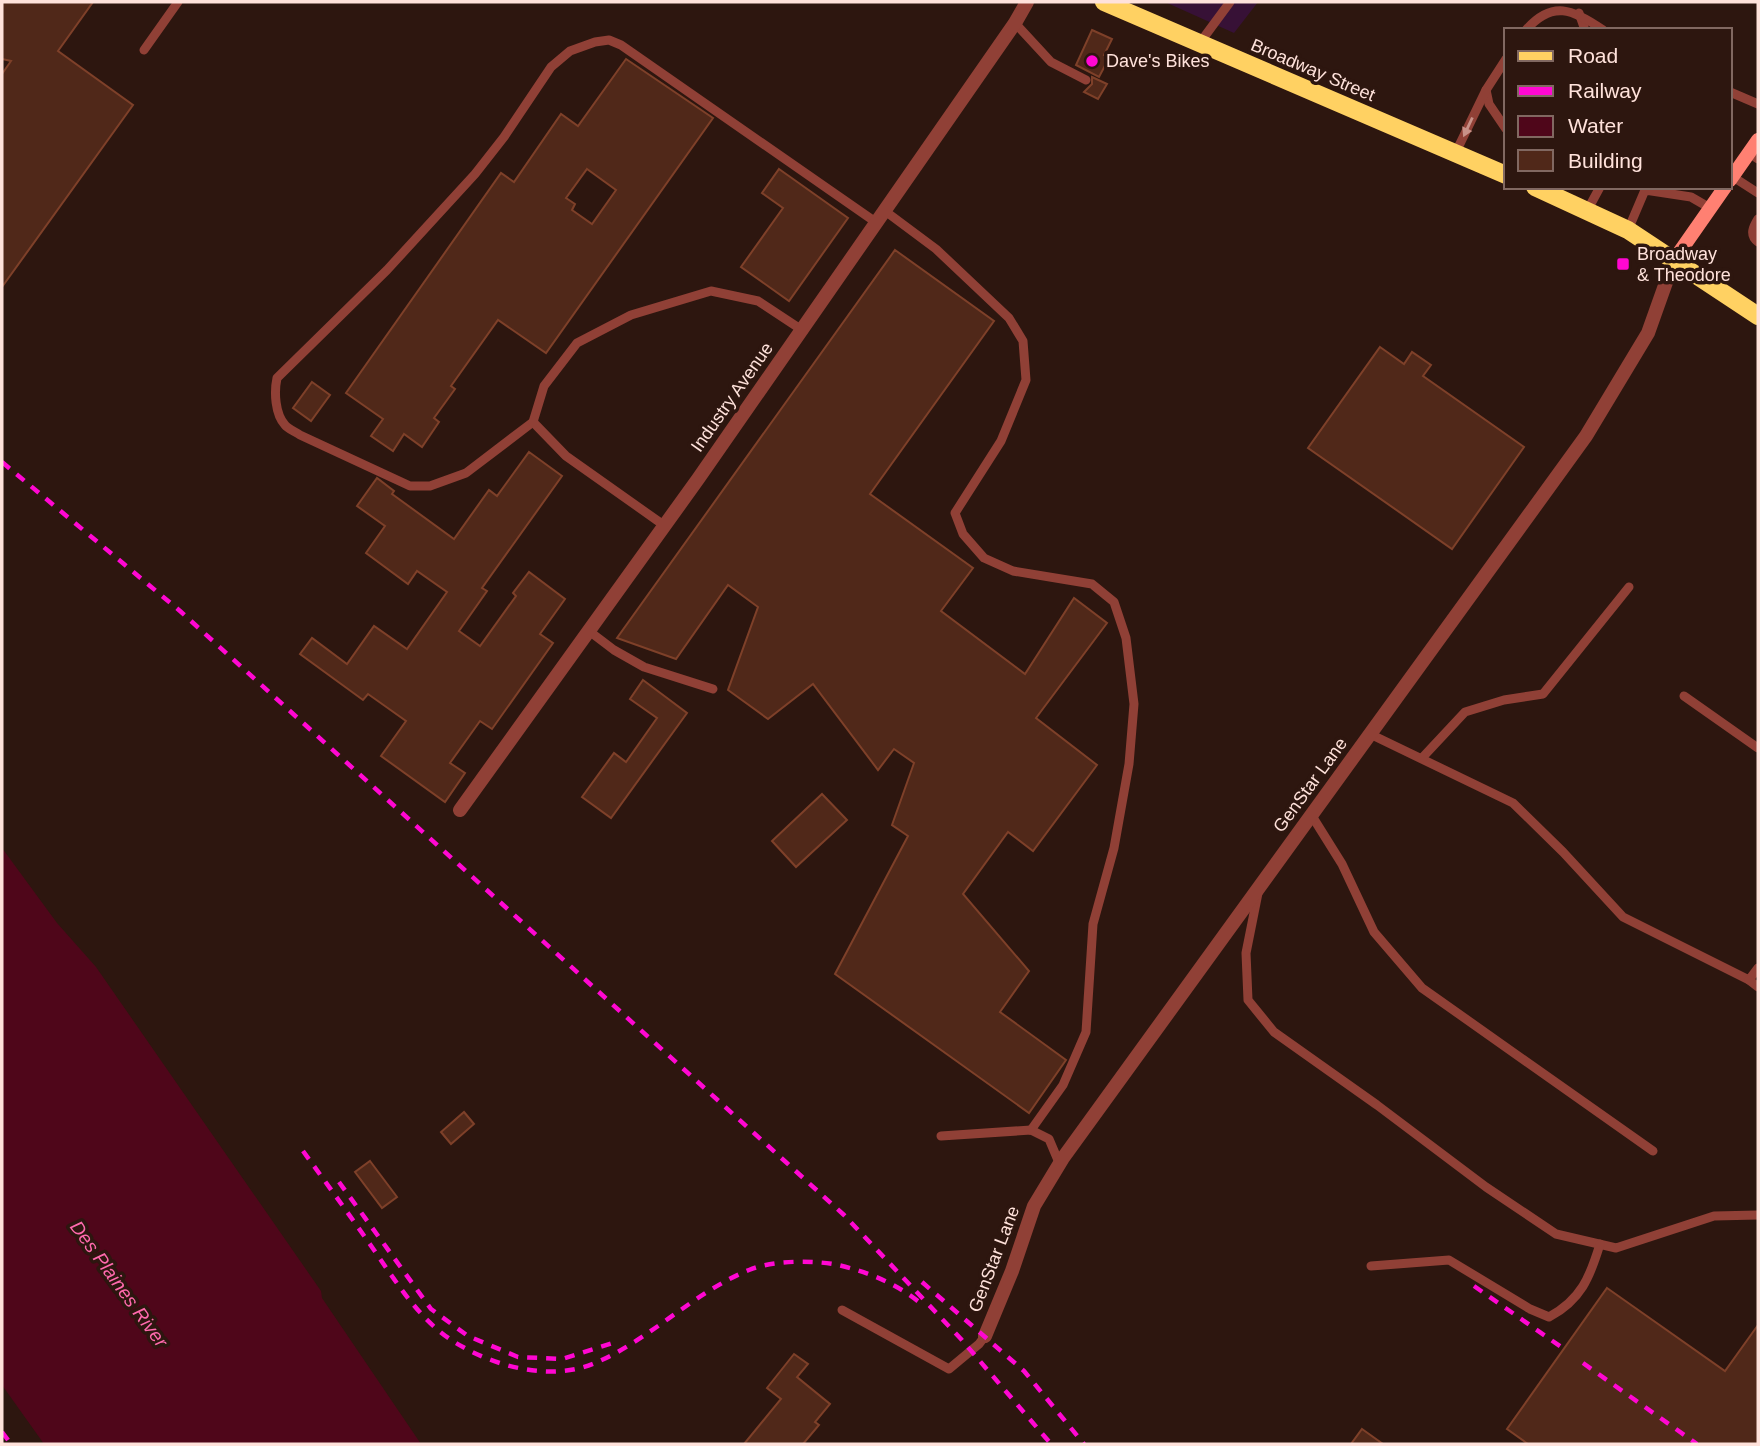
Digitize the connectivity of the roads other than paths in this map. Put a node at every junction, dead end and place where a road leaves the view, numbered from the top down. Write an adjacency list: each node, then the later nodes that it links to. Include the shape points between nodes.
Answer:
1 (177, 2): 11 (lane)
2 (1027, 2): 6 (street, Industry Avenue)
3 (1104, 2): 10 (main road, Broadway Street)
4 (1230, 2): 10 (lane)
5 (1579, 13): 7 (lane, via 1560,5 1545,9); 8 (lane); 9 (lane)
6 (1015, 23): 13 (lane, via 1051,62); 32 (street, Industry Avenue)
7 (1528, 28)
8 (1583, 28)
9 (1600, 28)
10 (1199, 44): 19 (main road, Broadway Street)
11 (145, 50)
12 (1504, 62): 14 (lane)
13 (1086, 80)
14 (1486, 89): 17 (lane, via 1489,104); 19 (lane, one-way to 19)
15 (1732, 93): 16 (lane)
16 (1758, 104)
17 (1504, 126)
18 (1758, 140): 20 (main road)
19 (1455, 154): 21 (main road, Broadway Street)
20 (1754, 156): 22 (main road)
21 (1504, 174)
22 (1732, 177)
23 (1732, 180): 29 (lane)
24 (1539, 189): 31 (main road)
25 (1599, 189): 31 (lane)
26 (1642, 189): 28 (lane); 34 (lane)
27 (1723, 189): 30 (main road)
28 (1684, 191): 30 (lane)
29 (1758, 193)
30 (1710, 208): 36 (main road)
31 (1587, 211): 34 (main road)
32 (881, 217): 38 (street, Industry Avenue); 39 (lane, via 621,45 609,40 570,51 551,67 475,174 387,270 276,378 275,388 284,424 410,486 466,474); 54 (lane, via 936,249 1009,318 1023,341 1026,380 1001,441 955,513 963,534 984,558 1013,571 1092,584 1114,602 1126,638 1134,704 1130,752 1114,848 1093,924 1086,1032 1063,1086)
33 (1758, 219): 35 (lane, via 1752,229)
34 (1628, 230): 36 (main road)
35 (1758, 242)
36 (1674, 260): 37 (main road); 45 (street, GenStar Lane, via 1648,333 1586,436)
37 (1758, 316)
38 (802, 330): 39 (lane, via 758,301 711,290 631,315 577,343 544,386); 40 (street, Industry Avenue)
39 (533, 422): 40 (lane, via 566,456)
40 (664, 526): 42 (street, Industry Avenue)
41 (1629, 587): 47 (lane, via 1543,694 1465,712)
42 (589, 631): 43 (lane, via 644,667); 48 (street, Industry Avenue)
43 (713, 689)
44 (1684, 696): 46 (lane)
45 (1370, 734): 47 (lane); 49 (street, GenStar Lane)
46 (1758, 748)
47 (1422, 758): 52 (lane, via 1513,803 1623,917)
48 (460, 810)
49 (1312, 816): 50 (street, GenStar Lane); 56 (lane, via 1342,864 1374,932 1422,988)
50 (1259, 888): 57 (street, GenStar Lane); 59 (lane, via 1246,953 1248,1000 1274,1032 1556,1234)
51 (1758, 968): 52 (lane)
52 (1749, 979): 53 (lane)
53 (1758, 987)
54 (1031, 1130): 55 (lane); 57 (lane, via 1049,1139)
55 (941, 1136)
56 (1653, 1151)
57 (1060, 1164): 62 (street, GenStar Lane, via 1034,1206)
58 (1758, 1215): 59 (lane, via 1714,1216 1616,1248)
59 (1600, 1244): 60 (lane, via 1579,1293 1549,1317 1448,1260)
60 (1371, 1266)
61 (842, 1310): 62 (lane, via 949,1369)
62 (985, 1336)

